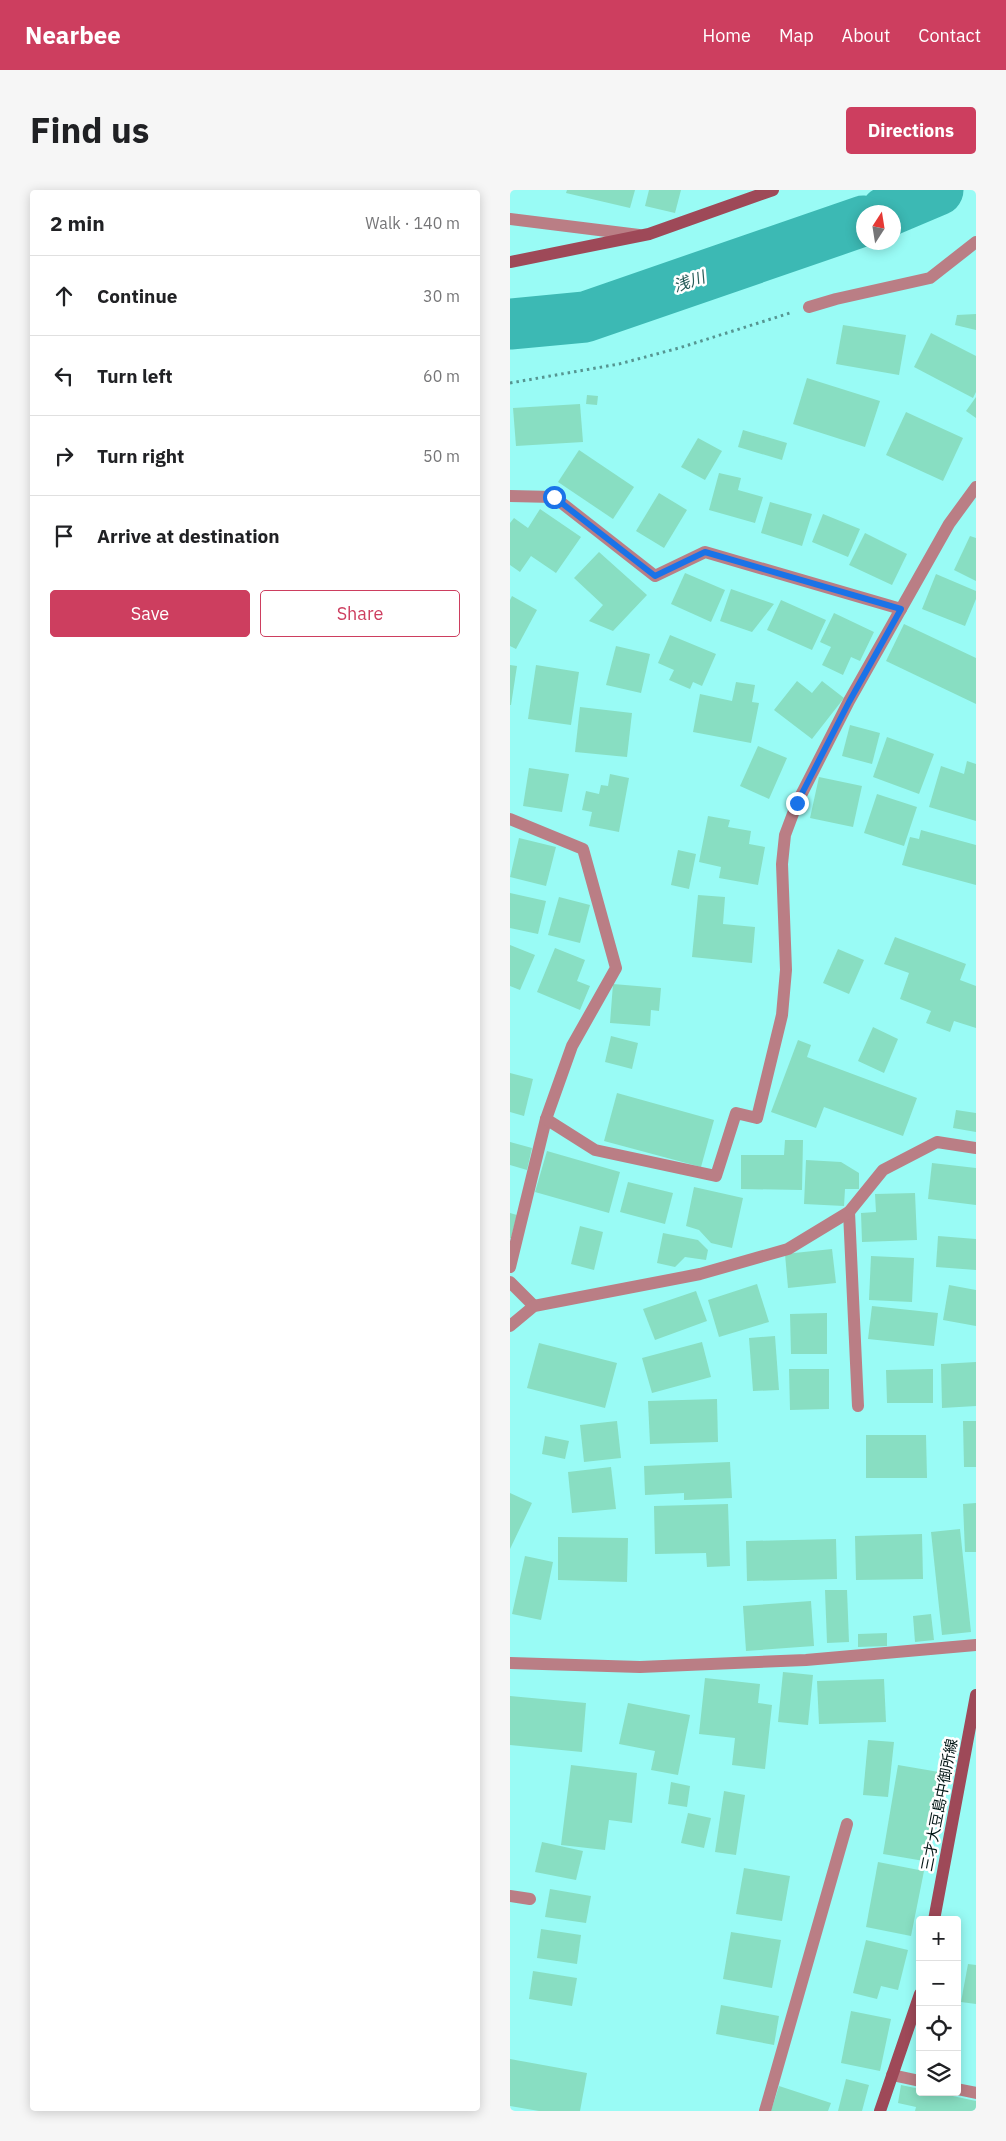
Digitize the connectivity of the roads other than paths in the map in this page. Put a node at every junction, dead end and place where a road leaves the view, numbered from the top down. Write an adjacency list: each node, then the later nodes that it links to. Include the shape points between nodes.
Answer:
1 (773, 190): 3 (main road)
2 (510, 219): 3 (street)
3 (645, 235): 5 (main road)
4 (976, 242): 6 (street, via 930,278)
5 (510, 262)
6 (809, 307)
7 (976, 487): 9 (street, via 948,524)
8 (510, 496): 9 (street, via 554,497 655,576 705,552)
9 (901, 609): 11 (street, via 844,710 797,803 785,835 782,864 786,970 782,1015 757,1118 736,1113 716,1176 596,1150)
10 (510, 819): 11 (street, via 583,849 616,968 572,1046)
11 (546, 1119): 14 (street)
12 (976, 1148): 13 (street, via 938,1142 883,1170)
13 (849, 1212): 16 (street, via 788,1249 700,1274); 18 (street)
14 (510, 1267)
15 (510, 1282): 16 (street)
16 (534, 1306): 17 (street)
17 (510, 1326)
18 (858, 1406)
19 (976, 1645): 20 (street, via 806,1660 660,1666)
20 (510, 1663)
21 (976, 1695): 25 (main road, 三才大豆島中御所線)
22 (847, 1824): 31 (street)
23 (510, 1896): 24 (street)
24 (530, 1899)
25 (935, 1916)
26 (916, 2006): 27 (main road)
27 (892, 2075): 28 (street); 32 (main road)
28 (916, 2080)
29 (961, 2090): 30 (street)
30 (976, 2093)
31 (765, 2111)
32 (880, 2111)

